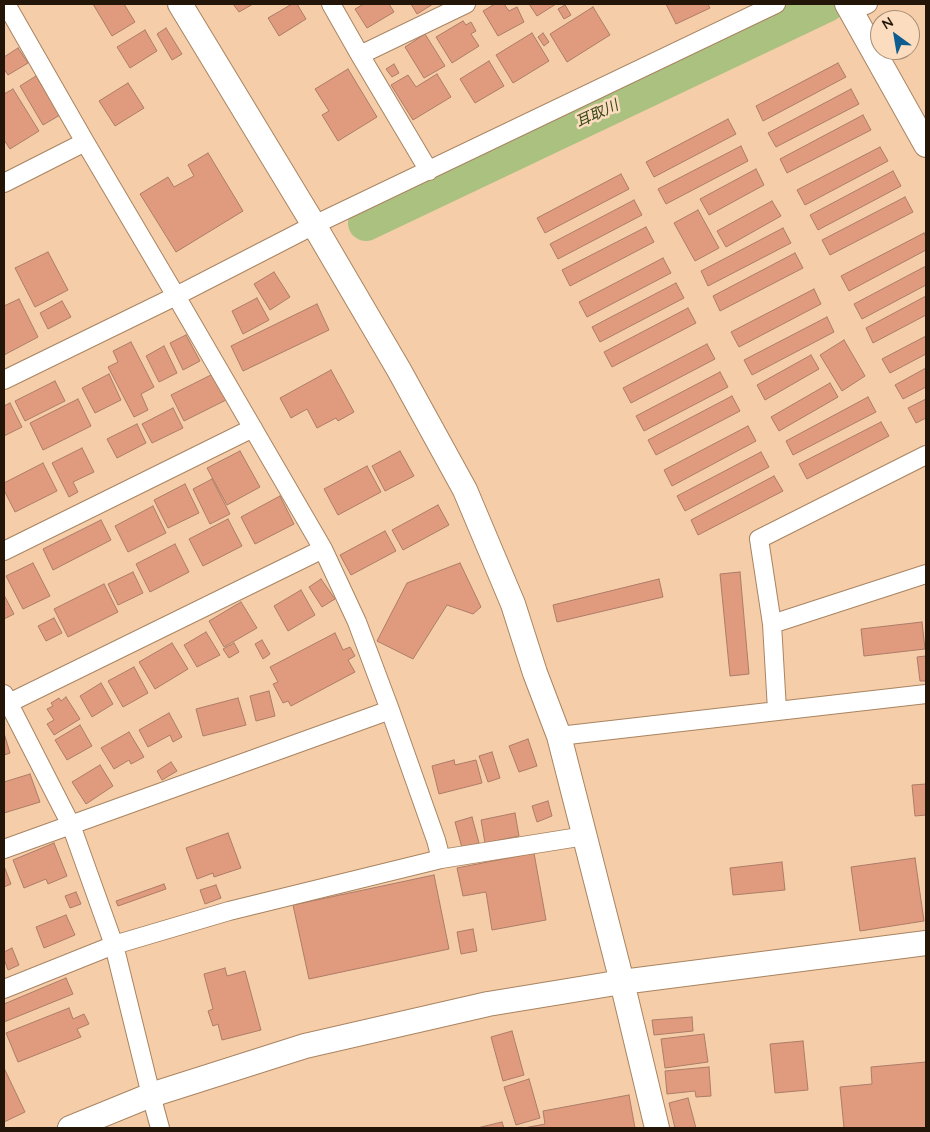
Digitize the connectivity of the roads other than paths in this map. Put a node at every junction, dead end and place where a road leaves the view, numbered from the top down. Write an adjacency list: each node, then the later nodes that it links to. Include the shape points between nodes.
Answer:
1 (6, 4): 9 (street)
2 (180, 4): 12 (street)
3 (331, 4): 7 (street)
4 (466, 4): 7 (street)
5 (776, 4): 10 (street)
6 (853, 6): 8 (street)
7 (360, 56): 10 (street)
8 (922, 130)
9 (85, 142): 11 (street); 13 (street)
10 (429, 170): 12 (street)
11 (4, 183)
12 (314, 225): 13 (street); 25 (street, via 465,490 513,604)
13 (176, 296): 14 (street); 15 (street)
14 (4, 380)
15 (253, 428): 17 (street); 18 (street)
16 (926, 455): 20 (street, via 759,539)
17 (323, 549): 22 (street); 23 (street)
18 (4, 551)
19 (926, 574): 20 (street)
20 (772, 624): 24 (street)
21 (926, 694): 24 (street)
22 (5, 700): 26 (street)
23 (390, 710): 26 (street); 29 (street)
24 (777, 710): 25 (street)
25 (559, 736): 27 (street)
26 (71, 825): 28 (street); 31 (street)
27 (585, 836): 29 (street); 32 (street)
28 (4, 849)
29 (441, 860): 31 (street, via 229,911)
30 (926, 943): 32 (street)
31 (114, 945): 33 (street); 34 (street)
32 (622, 982): 34 (street, via 488,1004 305,1046); 37 (street)
33 (4, 990)
34 (151, 1095): 35 (street); 36 (street)
35 (70, 1128)
36 (160, 1128)
37 (657, 1128)

